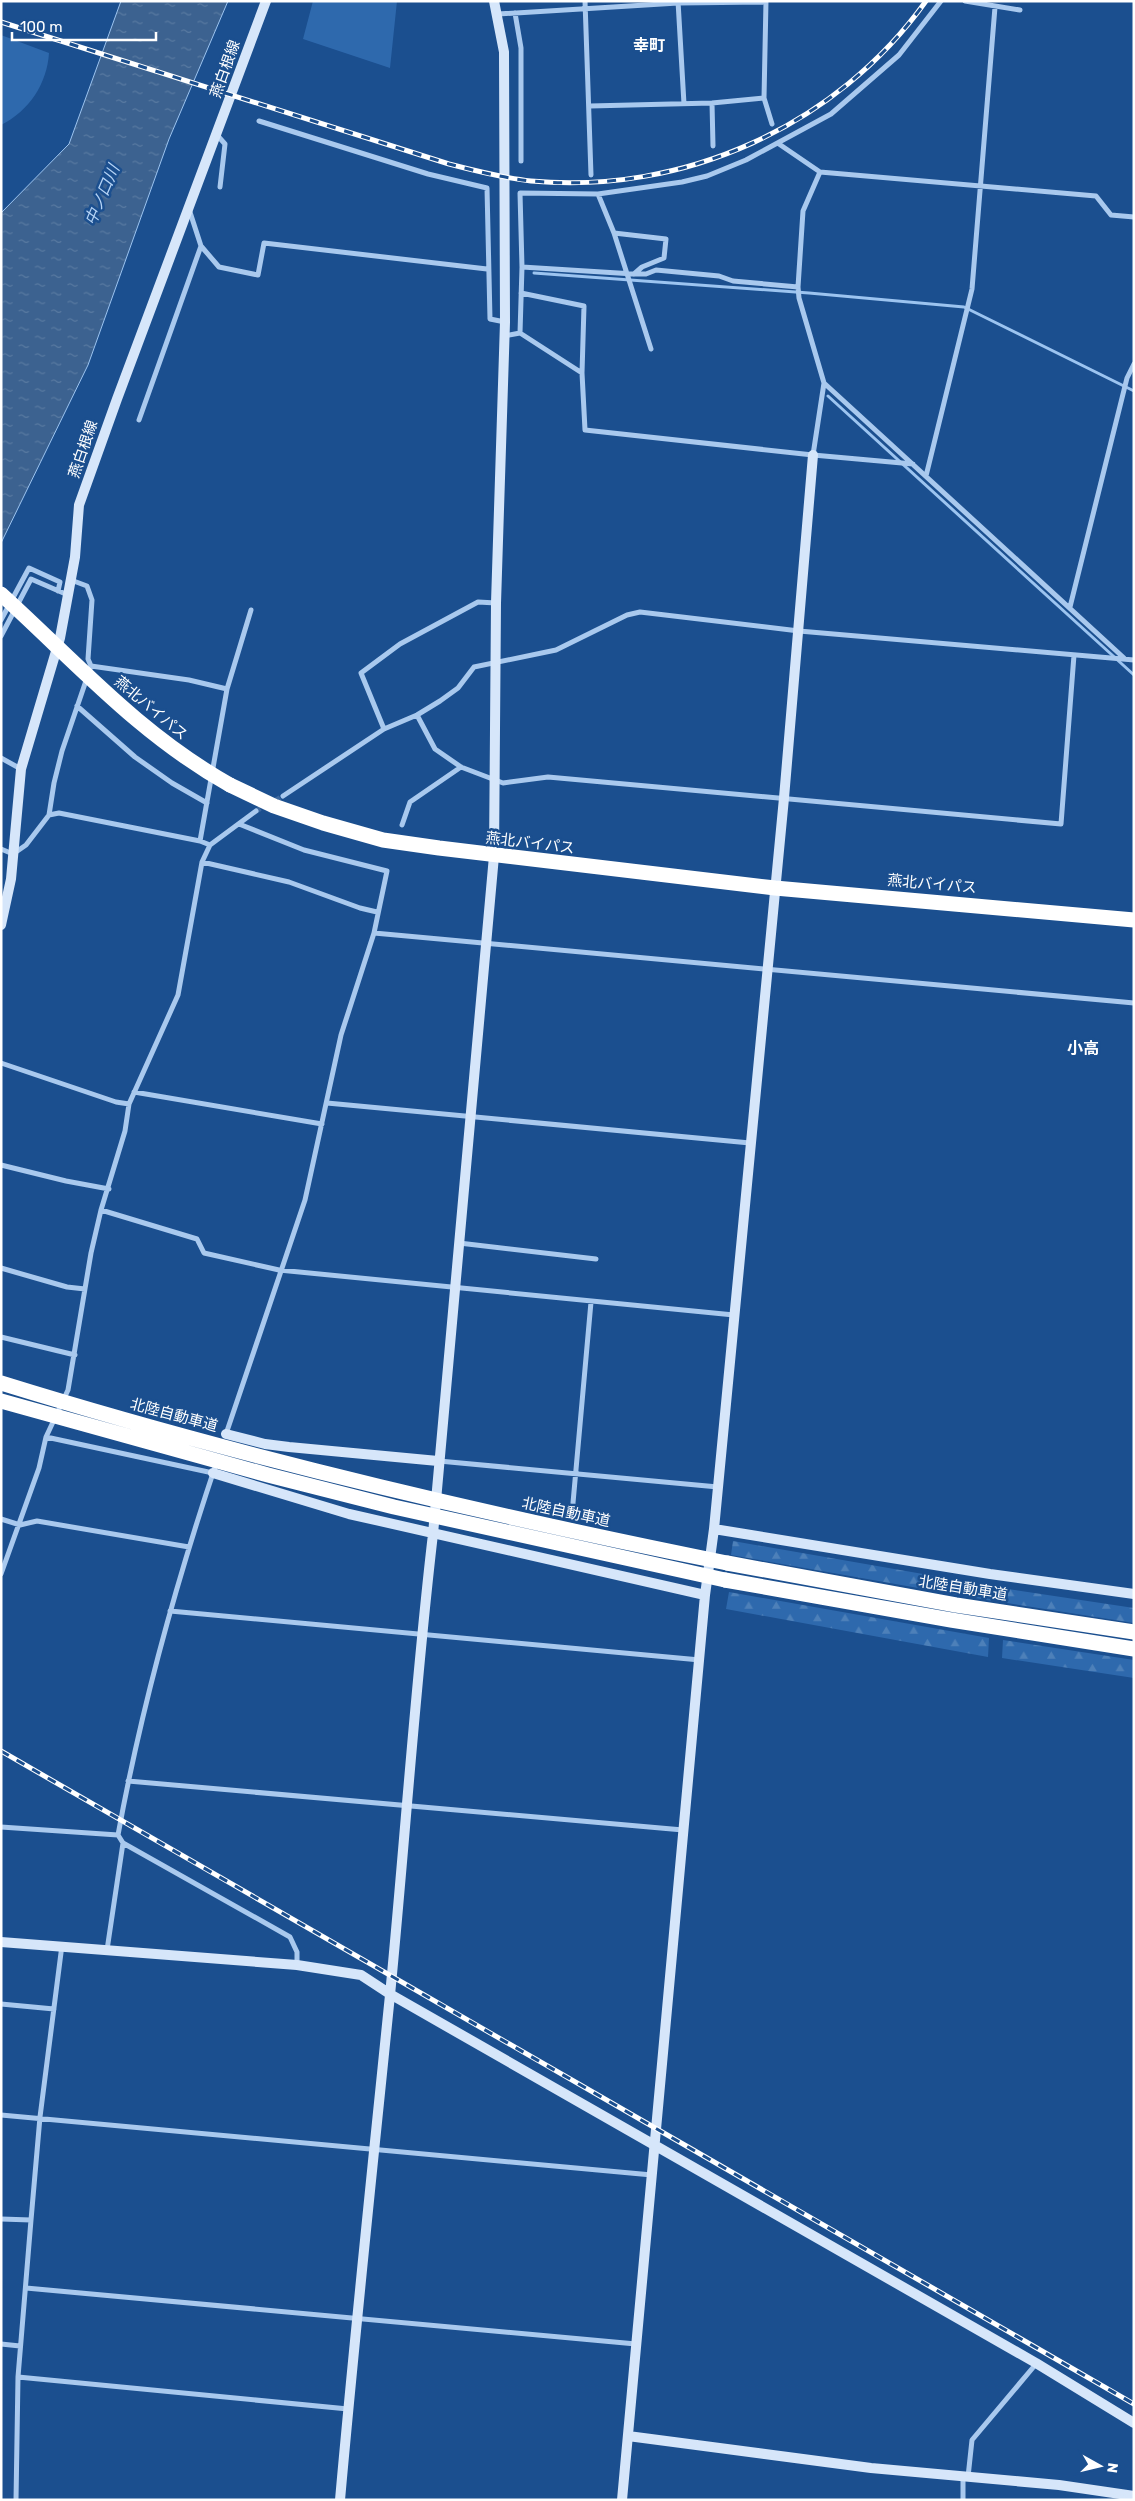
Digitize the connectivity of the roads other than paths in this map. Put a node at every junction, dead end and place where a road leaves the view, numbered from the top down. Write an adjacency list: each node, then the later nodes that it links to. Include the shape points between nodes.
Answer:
1 (266, 1): 19 (street, 燕白根線)
2 (494, 1): 12 (street)
3 (585, 1): 9 (street)
4 (941, 1): 20 (street, via 898,55 831,114)
5 (966, 1): 8 (street)
6 (678, 2): 7 (street); 9 (street); 15 (street)
7 (766, 2): 13 (street)
8 (995, 7): 10 (street); 25 (street)
9 (585, 8): 11 (street); 16 (street)
10 (1020, 10)
11 (515, 13): 12 (street); 22 (street, via 521,48)
12 (498, 14): 38 (street, via 504,52)
13 (764, 98): 14 (street); 18 (street)
14 (712, 103): 15 (street); 21 (street)
15 (684, 104): 16 (street)
16 (590, 106): 24 (street)
17 (259, 121): 33 (street, via 428,174 487,188)
18 (772, 124)
19 (217, 135): 26 (street, via 225,144); 28 (street, 燕白根線)
20 (779, 144): 23 (street); 27 (street, via 707,176)
21 (713, 146)
22 (522, 161)
23 (820, 172): 25 (street); 36 (street, via 803,211)
24 (591, 175)
25 (980, 185): 29 (street, via 1096,196 1111,215); 48 (street, via 972,289)
26 (220, 187)
27 (598, 194): 30 (street); 32 (street, via 592,191 520,193)
28 (188, 208): 31 (street); 49 (street, 燕白根線, via 79,505)
29 (1134, 217)
30 (614, 234): 34 (street); 35 (street, via 666,239 664,258)
31 (201, 246): 33 (street, via 218,267 258,276 264,243); 45 (street)
32 (522, 267): 34 (street); 37 (street)
33 (487, 269): 38 (street, via 490,319)
34 (627, 274): 35 (street); 41 (street)
35 (634, 274): 36 (street, via 656,270)
36 (798, 286): 44 (street)
37 (521, 294): 39 (street); 43 (street, via 584,306)
38 (504, 322): 40 (street)
39 (520, 333): 40 (street); 43 (street)
40 (504, 336): 52 (street)
41 (651, 349)
42 (1134, 364): 53 (street, via 1127,378)
43 (582, 372): 46 (street, via 585,430)
44 (824, 383): 46 (street); 47 (street)
45 (139, 420)
46 (813, 456): 47 (street); 56 (street)
47 (912, 464): 48 (street)
48 (926, 476): 53 (street)
49 (71, 580): 50 (street, 燕白根線); 62 (street, via 86,586 92,600 88,659)
50 (63, 593): 55 (street, via 60,582 30,568); 57 (street, via 31,579); 69 (street, 燕白根線, via 60,638)
51 (1, 594): 82 (highway, 燕北バイパス, bridge, via 153,735 193,764 230,785 274,806 356,833)
52 (496, 604): 61 (street); 66 (street, via 478,602 400,644 361,673)
53 (1070, 607): 59 (street)
54 (252, 610): 63 (street)
55 (1, 620)
56 (799, 631): 58 (street); 61 (street, via 640,612 627,615 556,650); 72 (street)
57 (1, 636)
58 (1074, 655): 59 (street); 72 (street, via 1061,824)
59 (1124, 658): 60 (street)
60 (1134, 660)
61 (495, 661): 65 (street, via 474,667 458,688); 70 (street)
62 (91, 666): 63 (street, via 189,680); 64 (street)
63 (227, 689): 73 (street)
64 (77, 706): 73 (street, via 135,756); 75 (street, via 54,783)
65 (417, 715): 66 (street); 68 (street, via 435,749)
66 (384, 729): 71 (street)
67 (1, 758): 69 (street)
68 (461, 767): 70 (street); 77 (street, via 410,802)
69 (21, 769): 81 (street, 燕白根線)
70 (495, 780): 72 (street, via 509,783 548,777); 82 (street)
71 (283, 796)
72 (784, 798): 84 (street)
73 (207, 803): 78 (street)
74 (256, 811): 76 (street)
75 (50, 815): 78 (street, via 58,813); 81 (street, via 26,845)
76 (239, 824): 79 (street); 85 (street, via 304,850 387,871)
77 (402, 825)
78 (200, 841): 79 (street)
79 (210, 845): 83 (street)
80 (1, 848): 81 (street)
81 (12, 854): 87 (street, 燕白根線, via 11,879)
82 (494, 856): 84 (highway, 燕北バイパス); 89 (street)
83 (202, 862): 85 (street, via 289,882); 93 (street, via 178,995)
84 (775, 888): 86 (highway, 燕北バイパス); 90 (street)
85 (377, 912): 88 (street)
86 (1134, 920)
87 (1, 925)
88 (374, 933): 89 (street); 94 (street, via 342,1035)
89 (487, 946): 90 (street); 96 (street)
90 (767, 971): 91 (street); 98 (street)
91 (1134, 1004)
92 (1, 1062): 95 (street)
93 (134, 1092): 95 (street); 97 (street)
94 (327, 1103): 96 (street); 97 (street)
95 (129, 1104): 100 (street)
96 (471, 1117): 98 (street); 102 (street)
97 (322, 1124): 105 (street, via 305,1200)
98 (750, 1143): 109 (street)
99 (1, 1165): 100 (street)
100 (109, 1189): 101 (street)
101 (101, 1210): 105 (street, via 196,1239 204,1254); 107 (street)
102 (459, 1243): 103 (street); 106 (street)
103 (596, 1259)
104 (1, 1268): 107 (street)
105 (279, 1270): 106 (street); 114 (street)
106 (454, 1288): 108 (street); 118 (street)
107 (85, 1289): 111 (street)
108 (591, 1302): 109 (street); 120 (street)
109 (734, 1315): 121 (street)
110 (1, 1337): 111 (street)
111 (75, 1355): 115 (street, via 68,1390)
112 (1, 1383): 132 (highway, 北陸自動車道, bridge, via 150,1427 522,1520 727,1563)
113 (1, 1401): 134 (highway, bridge, via 172,1450 385,1505 725,1580)
114 (226, 1434): 116 (street); 118 (street, via 265,1444)
115 (46, 1436): 119 (street); 124 (street)
116 (220, 1450)
117 (218, 1458): 119 (street)
118 (438, 1461): 120 (street); 126 (street)
119 (212, 1473): 126 (street, via 349,1514); 127 (street)
120 (575, 1475): 121 (street); 122 (street)
121 (718, 1488): 125 (street)
122 (572, 1514)
123 (1, 1519): 124 (street)
124 (20, 1525): 127 (street, via 37,1522); 128 (street)
125 (714, 1528): 129 (street, via 990,1574); 130 (street)
126 (433, 1534): 130 (street); 133 (street)
127 (189, 1546): 131 (street)
128 (1, 1574)
129 (1134, 1594)
130 (706, 1595): 135 (street)
131 (170, 1611): 133 (street); 136 (street)
132 (1134, 1632)
133 (422, 1633): 135 (street); 137 (street)
134 (1134, 1649)
135 (700, 1660): 139 (street)
136 (128, 1781): 137 (street); 140 (street)
137 (406, 1806): 139 (street); 146 (street)
138 (1, 1827): 140 (street)
139 (683, 1830): 151 (street)
140 (118, 1835): 141 (street)
141 (123, 1842): 144 (street); 145 (street, via 290,1937 297,1952)
142 (1, 1942): 143 (street)
143 (62, 1945): 144 (street); 148 (street)
144 (106, 1950): 145 (street)
145 (297, 1965): 146 (street, via 361,1975)
146 (390, 1994): 151 (street); 152 (street)
147 (1, 2004): 148 (street)
148 (54, 2010): 150 (street)
149 (1, 2115): 150 (street)
150 (40, 2117): 152 (street); 155 (street)
151 (654, 2145): 153 (street); 161 (street)
152 (373, 2148): 153 (street); 157 (street)
153 (652, 2175): 159 (street)
154 (1, 2219): 155 (street)
155 (30, 2220): 156 (street)
156 (26, 2288): 157 (street); 160 (street)
157 (357, 2319): 159 (street); 163 (street)
158 (1, 2344): 160 (street)
159 (637, 2344): 165 (street)
160 (20, 2346): 162 (street)
161 (1036, 2363): 164 (street); 166 (street, via 972,2440)
162 (18, 2377): 163 (street); 168 (street)
163 (348, 2409): 169 (street)
164 (1134, 2423)
165 (628, 2436): 166 (street, via 871,2468); 170 (street)
166 (966, 2477): 167 (street, via 1059,2485); 171 (street)
167 (1127, 2497)
168 (16, 2500)
169 (340, 2500)
170 (622, 2500)
171 (963, 2500)

